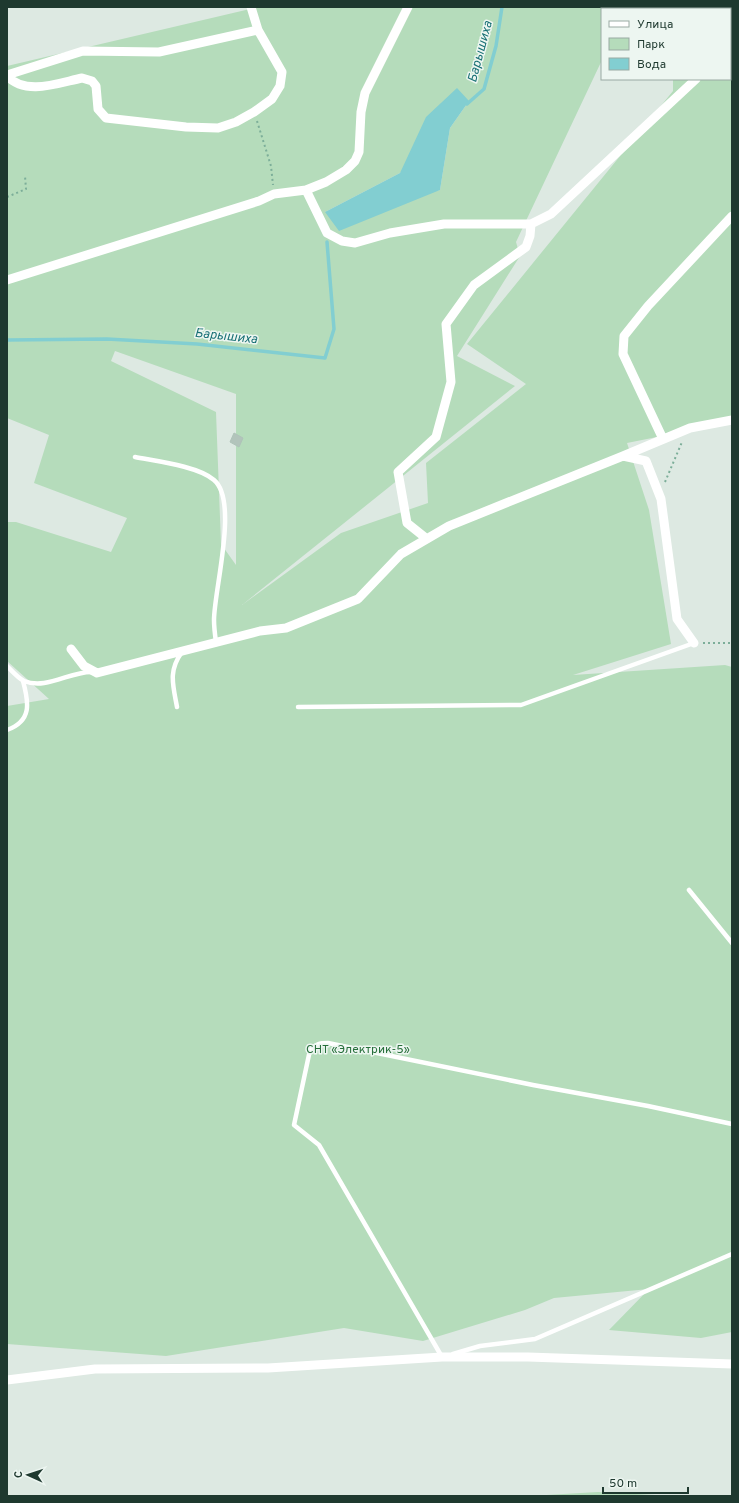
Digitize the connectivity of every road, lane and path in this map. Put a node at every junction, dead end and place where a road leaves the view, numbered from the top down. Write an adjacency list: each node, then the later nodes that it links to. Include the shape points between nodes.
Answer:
1 (251, 7): 3 (street)
2 (408, 7): 8 (street, via 365,93 361,112 359,152 355,161 346,170 326,182)
3 (258, 30): 4 (street, via 159,52 83,51); 6 (street, via 282,72 280,86 272,99)
4 (7, 76): 6 (street, via 17,85 30,88 82,78 90,80 96,86 99,113 106,118 218,128)
5 (695, 80): 12 (street, via 551,214)
6 (254, 112): 9 (path, via 271,166)
7 (25, 176): 10 (path, via 26,189)
8 (306, 190): 9 (street); 12 (street, via 328,233 342,242 355,243 390,233 444,224)
9 (274, 194): 13 (street, via 259,201)
10 (7, 197)
11 (732, 216): 16 (street, via 648,306 624,336 624,354)
12 (531, 224): 22 (street, via 526,248 474,285 446,324 451,382 436,437 398,472 407,523)
13 (7, 280)
14 (732, 420): 15 (street)
15 (690, 428): 16 (street); 21 (path, via 666,478)
16 (663, 439): 17 (street)
17 (653, 444): 18 (street); 20 (street)
18 (623, 456): 20 (street); 22 (street, via 449,526)
19 (135, 457): 23 (lane, via 194,470 214,480 224,499 224,530 214,620)
20 (646, 461): 21 (street)
21 (661, 499): 24 (street, via 677,619)
22 (428, 539): 23 (street, via 401,554 358,599 286,628 260,631)
23 (216, 642): 27 (street)
24 (694, 643): 25 (path); 32 (lane, via 521,705)
25 (732, 643)
26 (71, 649): 29 (street, via 84,666)
27 (182, 652): 29 (street); 31 (lane, via 172,672)
28 (7, 666): 30 (lane)
29 (97, 673): 30 (lane, via 82,672 45,684)
30 (23, 681): 33 (lane, via 28,696 26,716 17,726)
31 (177, 707)
32 (298, 707)
33 (7, 730)
34 (689, 890): 35 (lane)
35 (732, 943)
36 (732, 1124): 38 (lane, via 328,1043 314,1046 310,1050 294,1125 319,1145)
37 (732, 1254): 38 (lane, via 536,1339 480,1346)
38 (442, 1357): 39 (street, via 528,1356); 40 (street, via 268,1368 95,1369)
39 (732, 1364)
40 (7, 1380)

